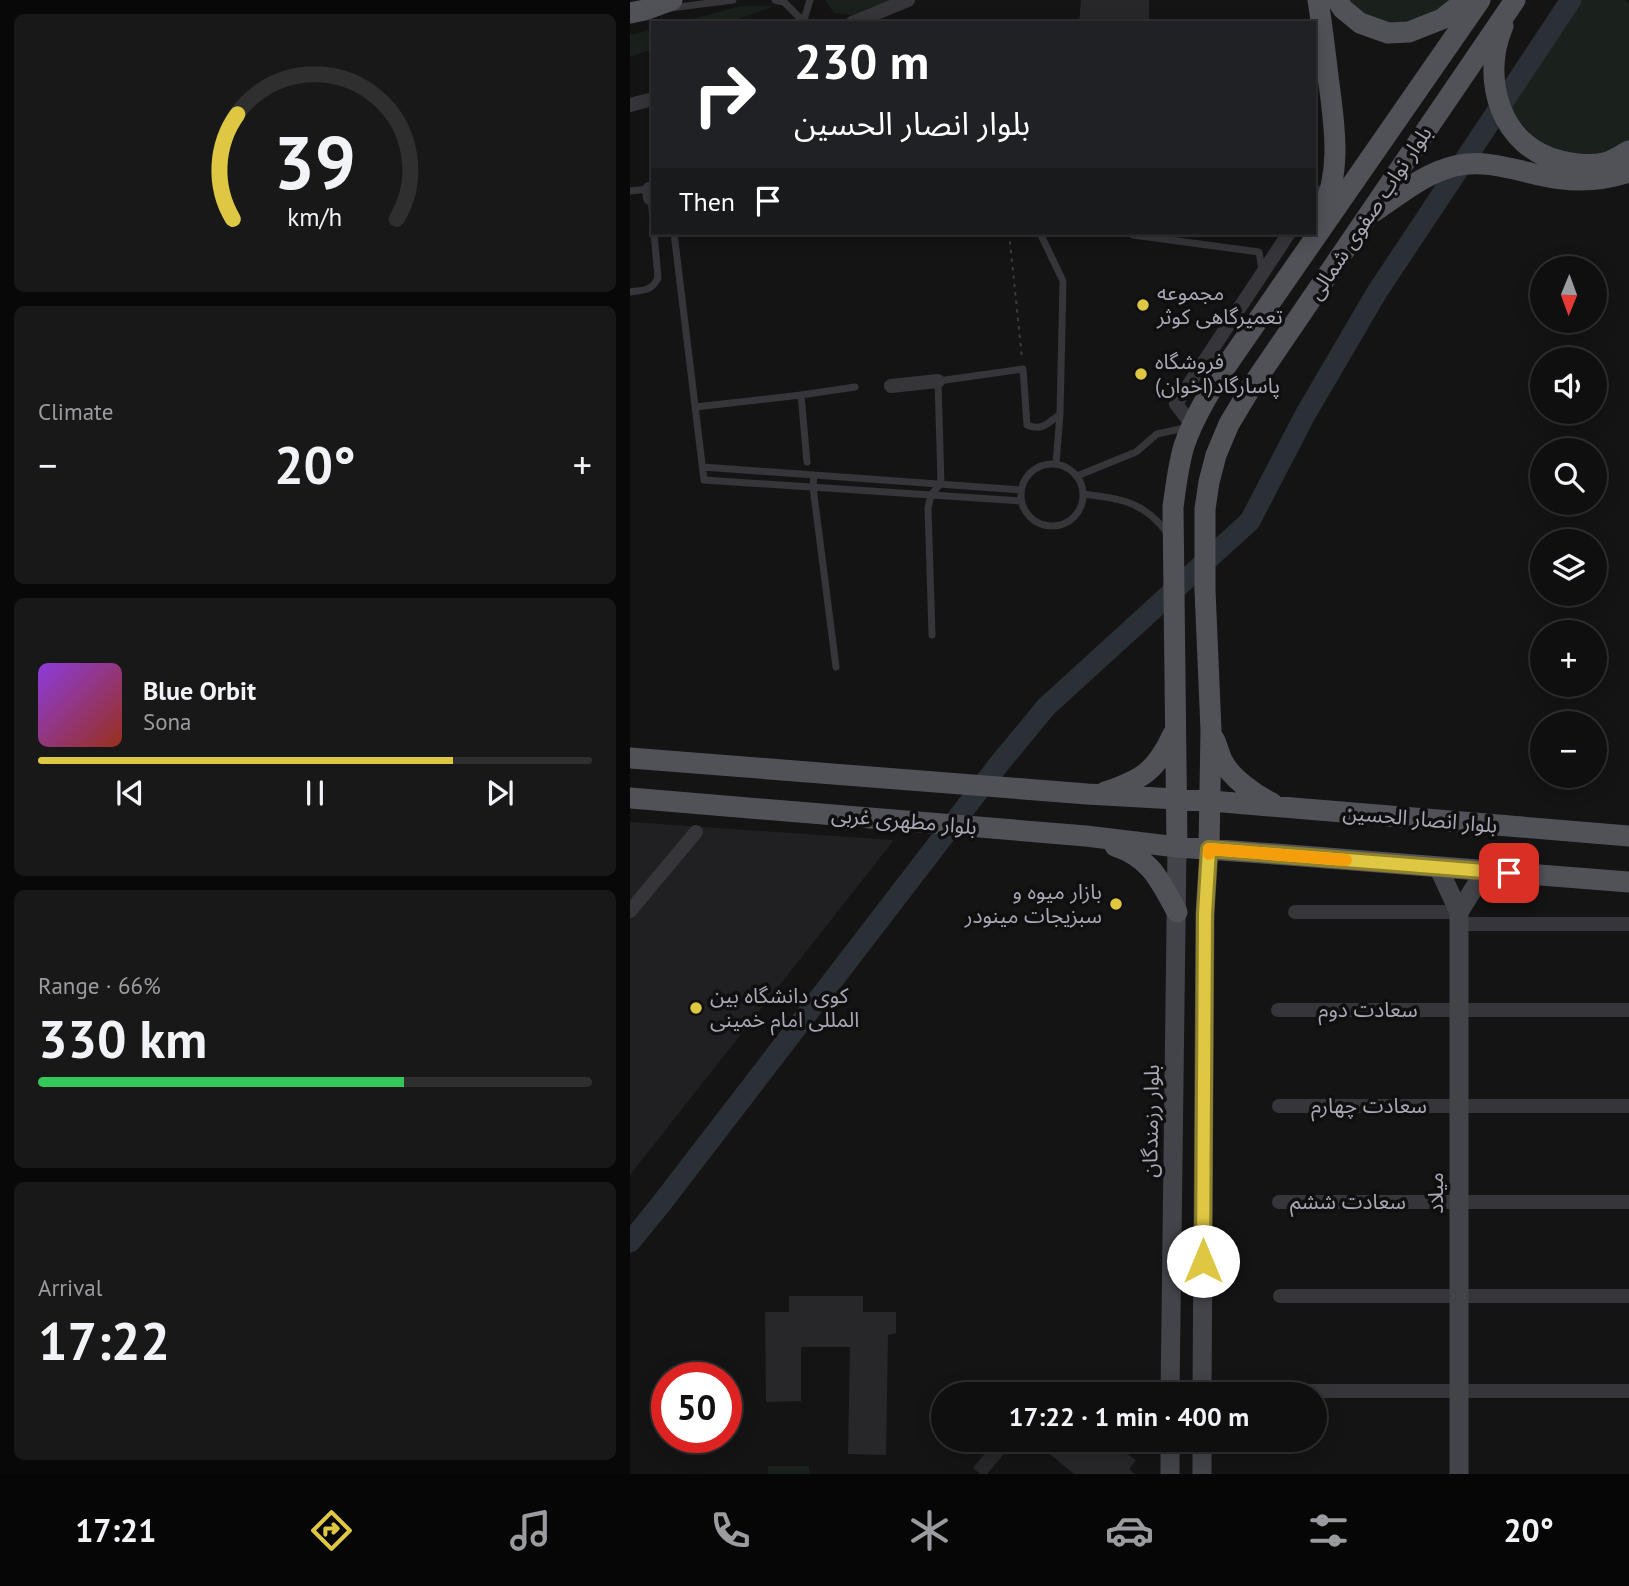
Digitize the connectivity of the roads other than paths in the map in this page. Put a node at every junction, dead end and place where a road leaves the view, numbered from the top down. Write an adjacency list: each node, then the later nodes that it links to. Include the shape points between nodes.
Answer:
1 (672, 0): 11 (main road)
2 (733, 0): 11 (lane)
3 (775, 0): 12 (lane, via 784,2)
4 (810, 0): 13 (lane)
5 (908, 0): 14 (street)
6 (1318, 0): 22 (main road, via 1336,139 1334,177)
7 (1337, 0): 8 (main road, via 1360,23 1388,33 1409,32 1442,19)
8 (1466, 0)
9 (1480, 0): 29 (main road, بلوار نواب صفوی شمالی)
10 (1515, 0): 17 (main road, via 1499,36 1494,74 1496,96 1516,136 1546,158 1575,164 1605,163); 21 (main road, بلوار نواب صفوی شمالی)
11 (638, 12)
12 (802, 21)
13 (803, 21)
14 (857, 21)
15 (651, 100): 16 (street)
16 (630, 105)
17 (1629, 151)
18 (1629, 172): 21 (main road, via 1582,181 1488,164 1455,166 1414,185)
19 (630, 191): 20 (lane)
20 (651, 193)
21 (1365, 218): 54 (main road, بلوار نواب صفوی شمالی, via 1250,389 1216,454 1205,509)
22 (1316, 228)
23 (654, 235): 31 (lane, via 658,278 649,289)
24 (674, 235): 36 (lane)
25 (1041, 235): 37 (lane, via 1063,281)
26 (1133, 235): 30 (lane, via 1259,252)
27 (1288, 235): 30 (street)
28 (1313, 235): 29 (main road)
29 (1304, 253): 38 (main road, بلوار نواب صفوی شمالی, via 1222,372)
30 (1262, 274): 38 (street, via 1176,404)
31 (630, 292)
32 (938, 381): 33 (street); 37 (lane, via 1023,369 1027,425 1043,427); 44 (lane)
33 (891, 386)
34 (855, 387): 35 (lane)
35 (801, 396): 36 (lane); 39 (lane)
36 (695, 407): 41 (lane)
37 (1060, 414): 40 (lane)
38 (1193, 426): 43 (lane, via 1157,434 1136,452); 50 (main road, بلوار نواب صفوی شمالی, via 1177,477)
39 (807, 462)
40 (1056, 464): 43 (lane); 46 (lane, via 1031,471)
41 (703, 467): 42 (lane); 45 (lane, via 704,480)
42 (814, 475): 44 (lane); 45 (lane)
43 (1077, 475): 47 (lane)
44 (941, 483): 46 (lane); 48 (lane)
45 (813, 487): 48 (lane); 52 (lane)
46 (1021, 490): 49 (lane)
47 (1083, 494): 49 (lane, via 1071,520 1052,526 1032,519); 50 (lane, via 1139,507 1159,522)
48 (931, 495): 49 (lane); 51 (lane)
49 (1021, 500)
50 (1173, 541): 53 (main road, بلوار نواب صفوی شمالی)
51 (932, 635)
52 (836, 667)
53 (1175, 729): 56 (main road, via 1156,765 1139,779); 58 (main road, بلوار نواب صفوی شمالی)
54 (1211, 730): 59 (main road, بلوار نواب صفوی شمالی); 60 (main road, via 1223,762 1254,795)
55 (630, 758): 56 (main road, بلوار مطهری غربی)
56 (1097, 794): 58 (main road, بلوار مطهری غربی)
57 (630, 798): 63 (main road, بلوار مطهری غربی)
58 (1176, 799): 59 (main road, بلوار مطهری غربی); 64 (main road, بلوار نواب صفوی شمالی)
59 (1211, 801): 60 (main road, بلوار انصار الحسین); 65 (main road, بلوار نواب صفوی شمالی)
60 (1295, 809): 62 (main road, بلوار انصار الحسین)
61 (696, 832): 69 (street)
62 (1629, 835)
63 (1086, 836): 64 (main road, بلوار مطهری غربی); 70 (main road, via 1146,862)
64 (1177, 847): 65 (main road, بلوار مطهری غربی); 70 (main road, بلوار رزمندگان)
65 (1209, 849): 66 (main road); 87 (main road)
66 (1438, 867): 67 (main road); 72 (main road)
67 (1485, 871): 68 (main road); 72 (main road)
68 (1629, 882)
69 (630, 911)
70 (1177, 912): 86 (main road, بلوار رزمندگان)
71 (1295, 912): 72 (street)
72 (1459, 918): 73 (street); 75 (main road, میلاد)
73 (1629, 924)
74 (1278, 1010): 75 (street, سعادت دوم)
75 (1459, 1010): 76 (street, سعادت دوم); 78 (main road, میلاد)
76 (1629, 1010)
77 (1279, 1106): 78 (street, سعادت چهارم)
78 (1459, 1106): 79 (street, سعادت چهارم); 81 (main road, میلاد)
79 (1629, 1106)
80 (1279, 1202): 81 (street, سعادت ششم)
81 (1459, 1202): 82 (street, سعادت ششم); 84 (main road, میلاد)
82 (1629, 1202)
83 (1280, 1296): 84 (street)
84 (1459, 1296): 85 (street); 89 (main road, میلاد)
85 (1629, 1296)
86 (1170, 1382)
87 (1202, 1382)
88 (1327, 1391): 89 (street)
89 (1459, 1391): 90 (street); 95 (main road, میلاد)
90 (1629, 1391)
91 (1170, 1452): 93 (main road)
92 (1202, 1452): 94 (main road)
93 (1170, 1474)
94 (1202, 1474)
95 (1459, 1474)

